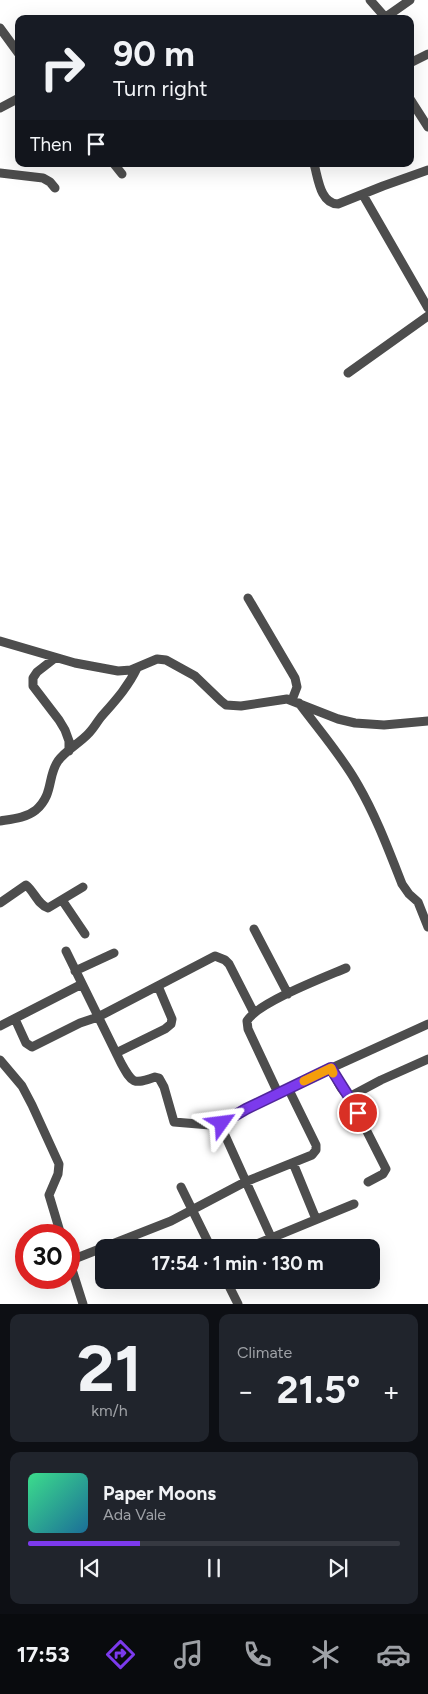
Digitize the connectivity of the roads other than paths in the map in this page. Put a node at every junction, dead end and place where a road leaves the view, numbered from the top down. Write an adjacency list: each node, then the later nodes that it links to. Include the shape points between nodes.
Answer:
1 (370, 0): 3 (street)
2 (410, 0): 4 (street)
3 (382, 15)
4 (388, 15)
5 (0, 28): 6 (street)
6 (15, 49)
7 (428, 54): 8 (street)
8 (414, 61)
9 (15, 100): 11 (street)
10 (414, 105): 12 (street)
11 (0, 108)
12 (428, 127)
13 (116, 167): 17 (street)
14 (315, 167): 19 (street, via 323,193 332,204)
15 (428, 170): 19 (street)
16 (0, 174): 18 (street, via 43,178)
17 (122, 174)
18 (55, 188)
19 (363, 194): 20 (street)
20 (428, 308)
21 (428, 316): 22 (street)
22 (348, 373)
23 (248, 598): 27 (street, via 295,678)
24 (0, 641): 25 (street)
25 (55, 658): 26 (street, via 118,671); 29 (street, via 33,678 33,686 65,730)
26 (137, 668): 27 (street, via 157,659 166,660 195,676 226,705 287,699); 29 (street, via 89,734)
27 (296, 701): 28 (street, via 355,723 384,725); 35 (street, via 358,784 402,884 418,902)
28 (428, 721)
29 (69, 751): 30 (street, via 55,766 47,795 38,808 23,817)
30 (1, 821)
31 (83, 887): 34 (street)
32 (0, 889): 33 (street)
33 (4, 900): 34 (street, via 26,885 46,908)
34 (62, 900): 37 (street)
35 (428, 927)
36 (254, 929): 44 (street)
37 (85, 934)
38 (66, 951): 41 (street)
39 (114, 953): 41 (street)
40 (346, 968): 44 (street)
41 (75, 971): 42 (street)
42 (82, 984): 46 (street); 47 (street)
43 (158, 986): 45 (street, via 215,956 220,957 229,964); 46 (street); 50 (street, via 172,1019 171,1024)
44 (288, 994): 45 (street)
45 (254, 1013): 55 (street, via 247,1025)
46 (98, 1017): 47 (street, via 32,1047 26,1043); 50 (street)
47 (15, 1018): 49 (street)
48 (428, 1024): 53 (street)
49 (0, 1026)
50 (116, 1054): 57 (street, via 137,1082 159,1078 174,1122)
51 (428, 1059): 56 (street)
52 (0, 1060): 65 (street, via 24,1091 59,1164 49,1195)
53 (331, 1068): 54 (street); 56 (street)
54 (288, 1088): 55 (street); 58 (street, via 317,1148 312,1155)
55 (278, 1093): 57 (street, via 224,1121)
56 (349, 1096): 60 (street, via 386,1168 383,1174)
57 (222, 1126): 59 (street)
58 (293, 1163): 59 (street); 64 (street)
59 (245, 1182): 63 (street); 66 (street)
60 (368, 1182)
61 (181, 1187): 63 (street)
62 (354, 1204): 64 (street)
63 (192, 1211): 67 (street); 69 (street)
64 (316, 1219): 66 (street)
65 (58, 1224)
66 (271, 1236): 68 (street)
67 (206, 1239)
68 (265, 1239)
69 (80, 1256)
70 (78, 1289): 72 (street)
71 (230, 1289): 73 (street)
72 (83, 1304)
73 (238, 1304)

